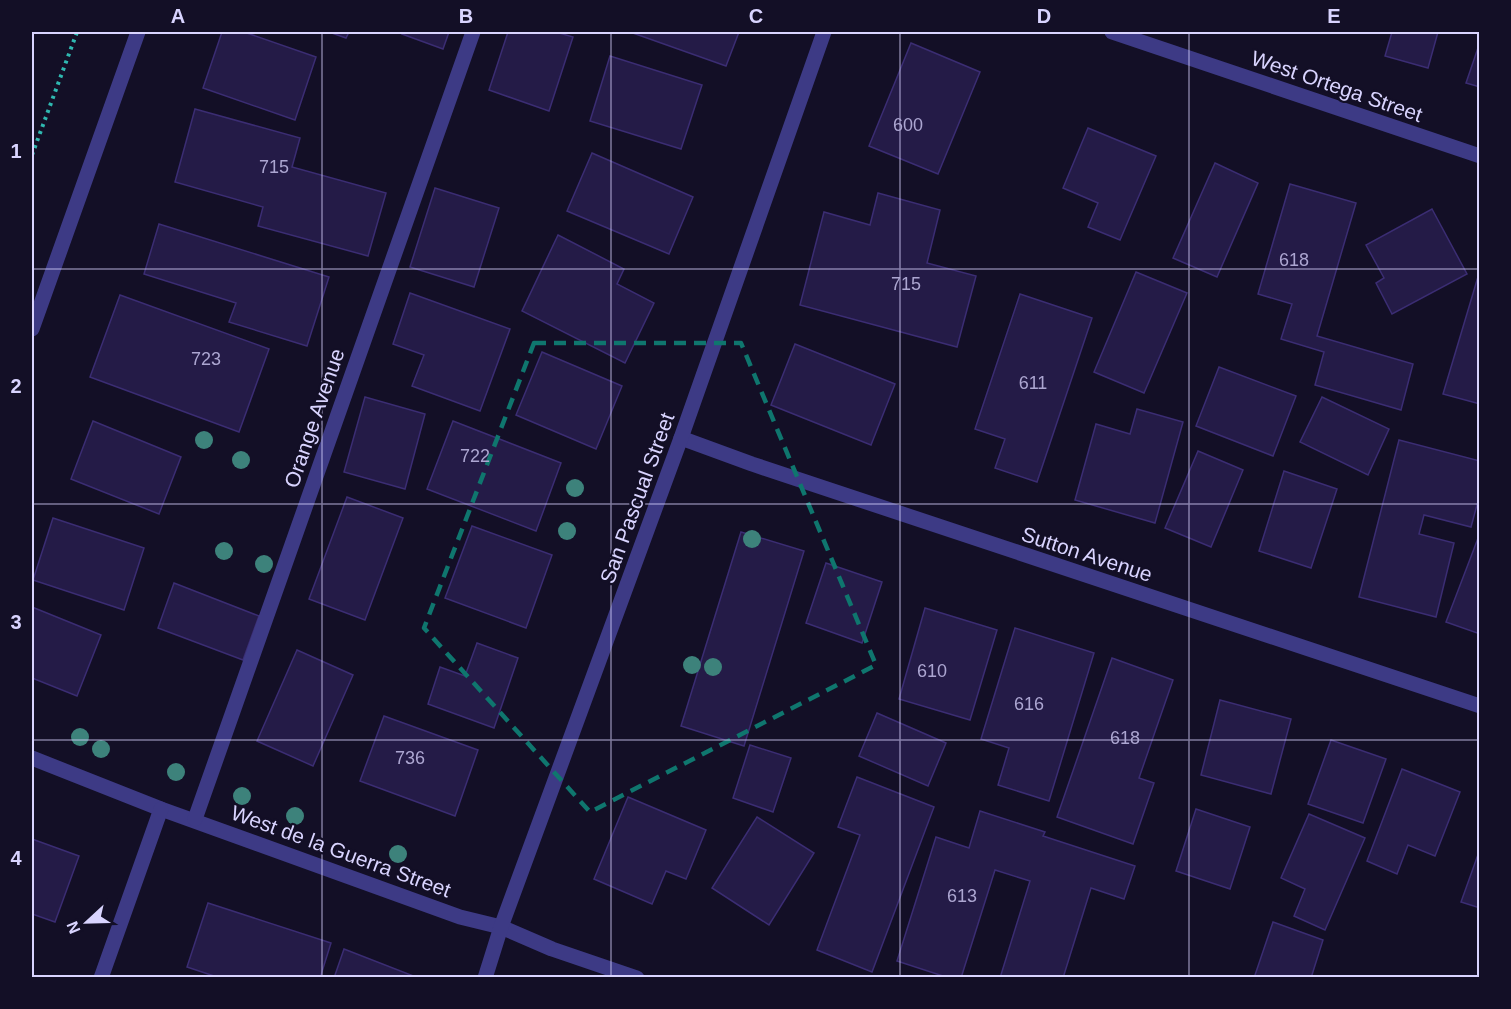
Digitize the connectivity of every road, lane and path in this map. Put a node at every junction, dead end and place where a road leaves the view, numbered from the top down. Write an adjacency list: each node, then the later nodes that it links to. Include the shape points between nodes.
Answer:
1 (77, 32): 6 (path)
2 (138, 32): 8 (street)
3 (473, 32): 13 (street, Orange Avenue)
4 (824, 32): 9 (street, San Pascual Street)
5 (1112, 32): 7 (street, West Ortega Street)
6 (32, 154)
7 (1479, 156)
8 (32, 329)
9 (681, 438): 10 (street, Sutton Avenue); 14 (street, San Pascual Street)
10 (1479, 706)
11 (32, 758): 12 (street, West de la Guerra Street)
12 (161, 809): 13 (street, West de la Guerra Street); 15 (street)
13 (195, 819): 14 (street, West de la Guerra Street, via 460,917)
14 (501, 927): 16 (street, San Pascual Street); 17 (street, West de la Guerra Street)
15 (101, 978)
16 (485, 978)
17 (637, 978)

